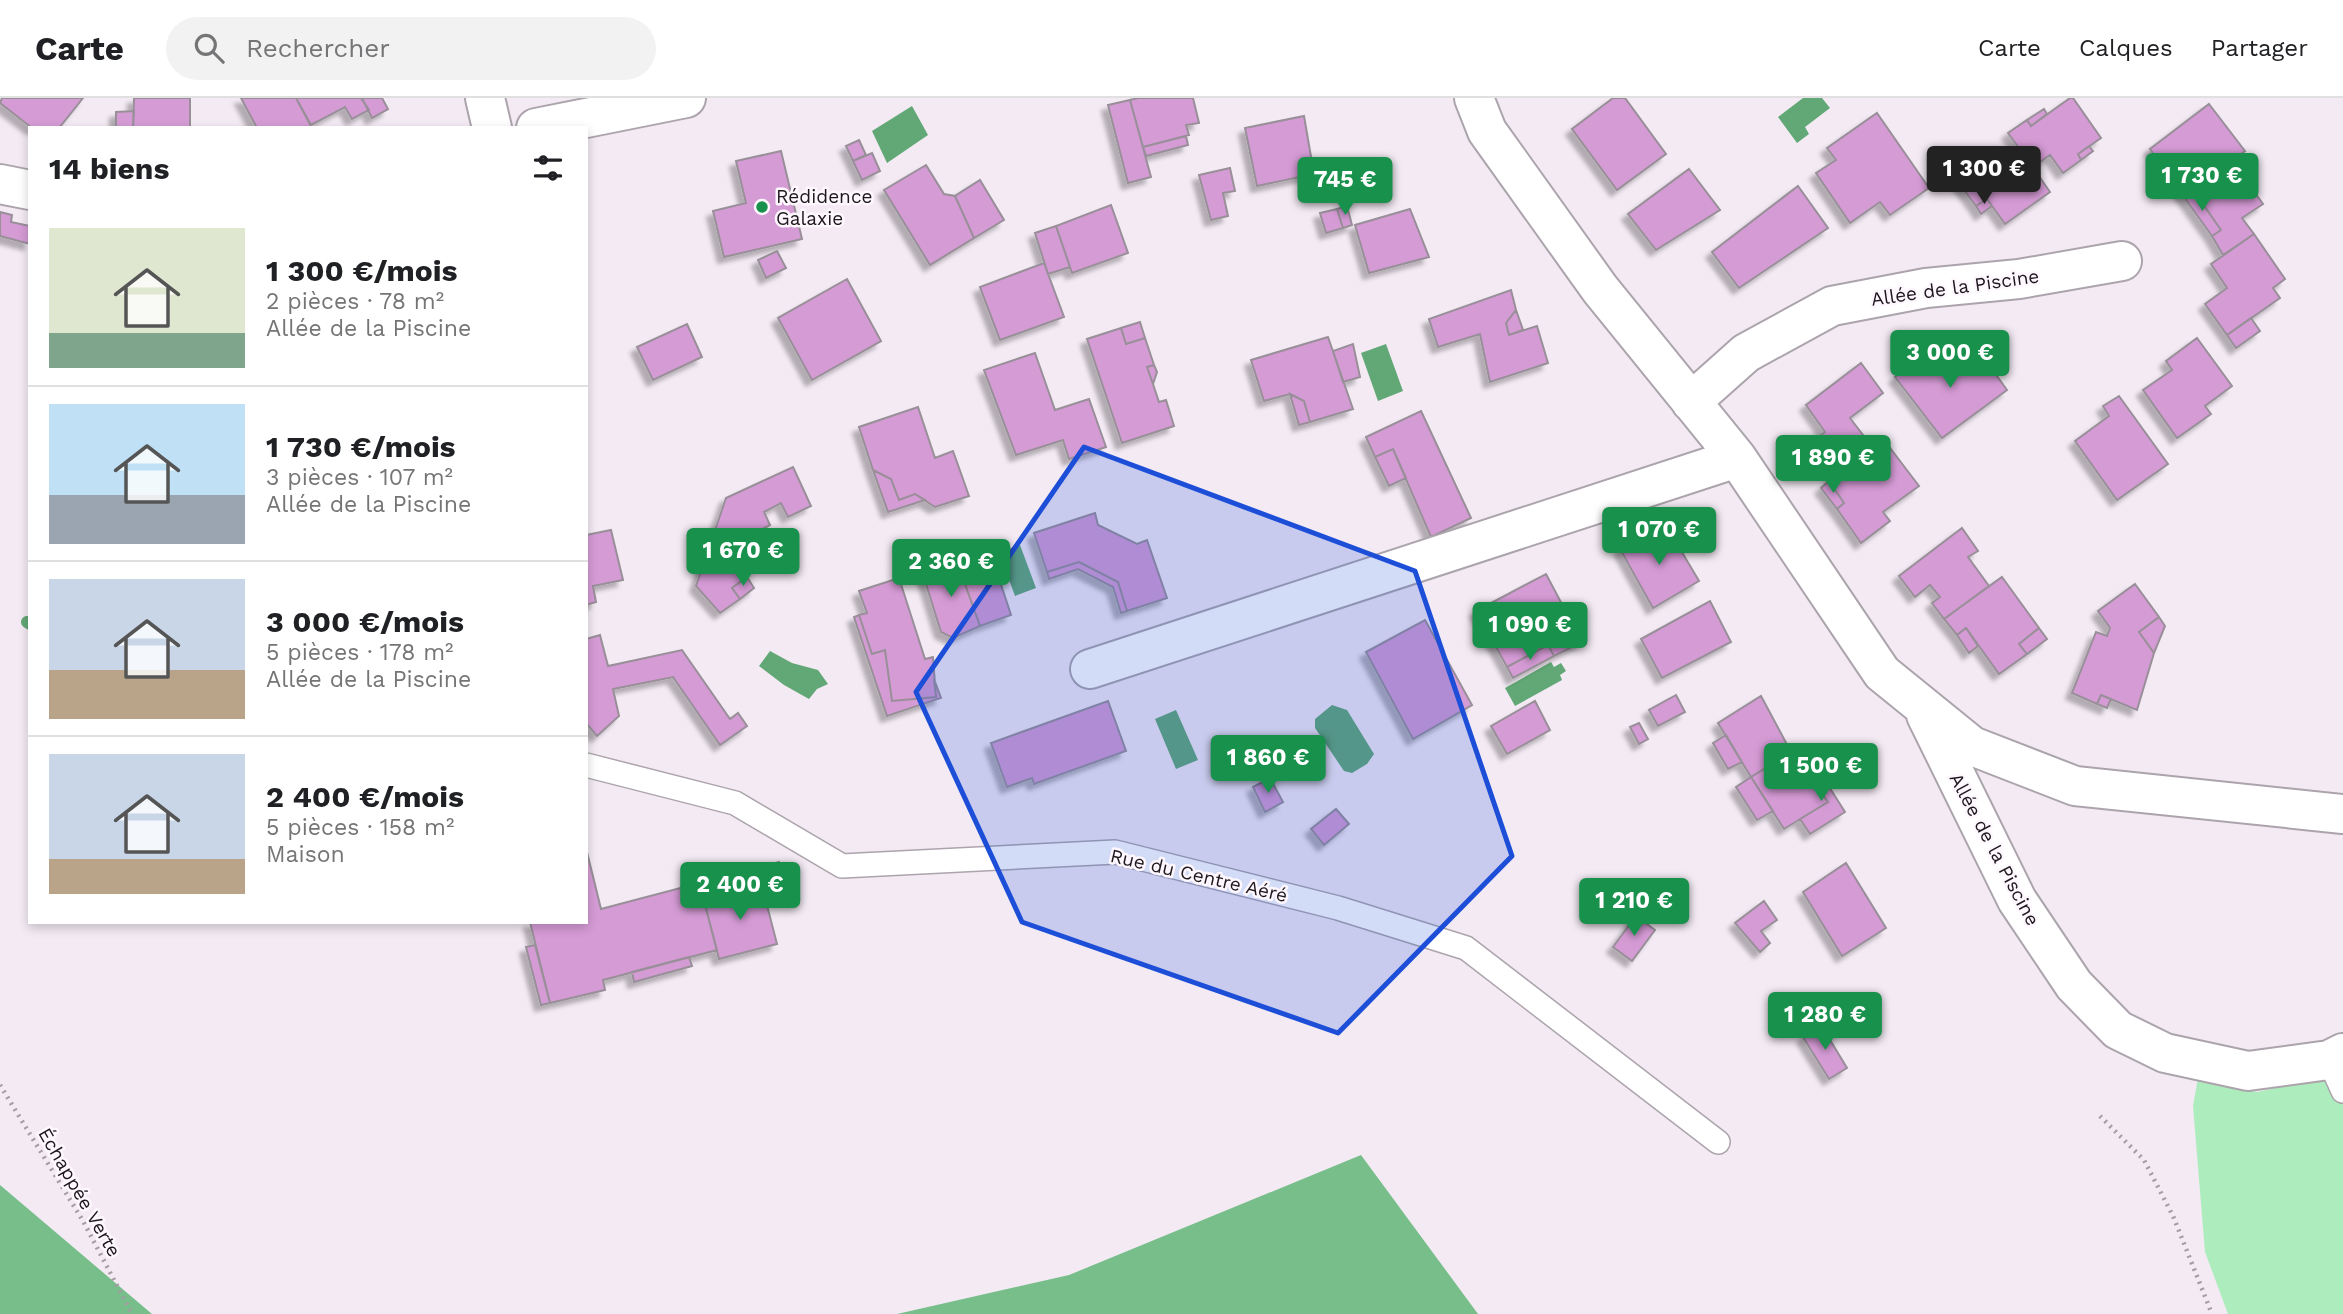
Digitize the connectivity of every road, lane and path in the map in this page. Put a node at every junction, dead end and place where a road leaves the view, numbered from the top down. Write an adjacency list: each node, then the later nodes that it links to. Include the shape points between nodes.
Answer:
1 (485, 98): 4 (street)
2 (686, 98): 5 (street)
3 (1474, 98): 9 (street, Allée de la Piscine, via 1487,131 1600,289)
4 (492, 126)
5 (546, 126)
6 (0, 184): 7 (street)
7 (28, 190)
8 (2122, 261): 9 (street, Allée de la Piscine, via 1832,306 1746,354)
9 (1691, 402): 10 (street, Allée de la Piscine)
10 (1737, 458): 11 (street); 12 (street, Allée de la Piscine, via 1882,673)
11 (1090, 669)
12 (1920, 705): 14 (street, Allée de la Piscine, via 1972,746 2075,786); 15 (street, Allée de la Piscine, via 2017,900 2074,985 2118,1030 2165,1053 2248,1071)
13 (588, 766): 18 (lane, Rue du Centre Aéré, via 735,803 842,866 1115,852 1338,908 1466,948)
14 (2343, 814)
15 (2339, 1068)
16 (0, 1085): 19 (path, Échappée Verte, via 83,1221)
17 (2100, 1116): 20 (path, via 2144,1160 2174,1216)
18 (1718, 1142)
19 (132, 1314)
20 (2212, 1314)

